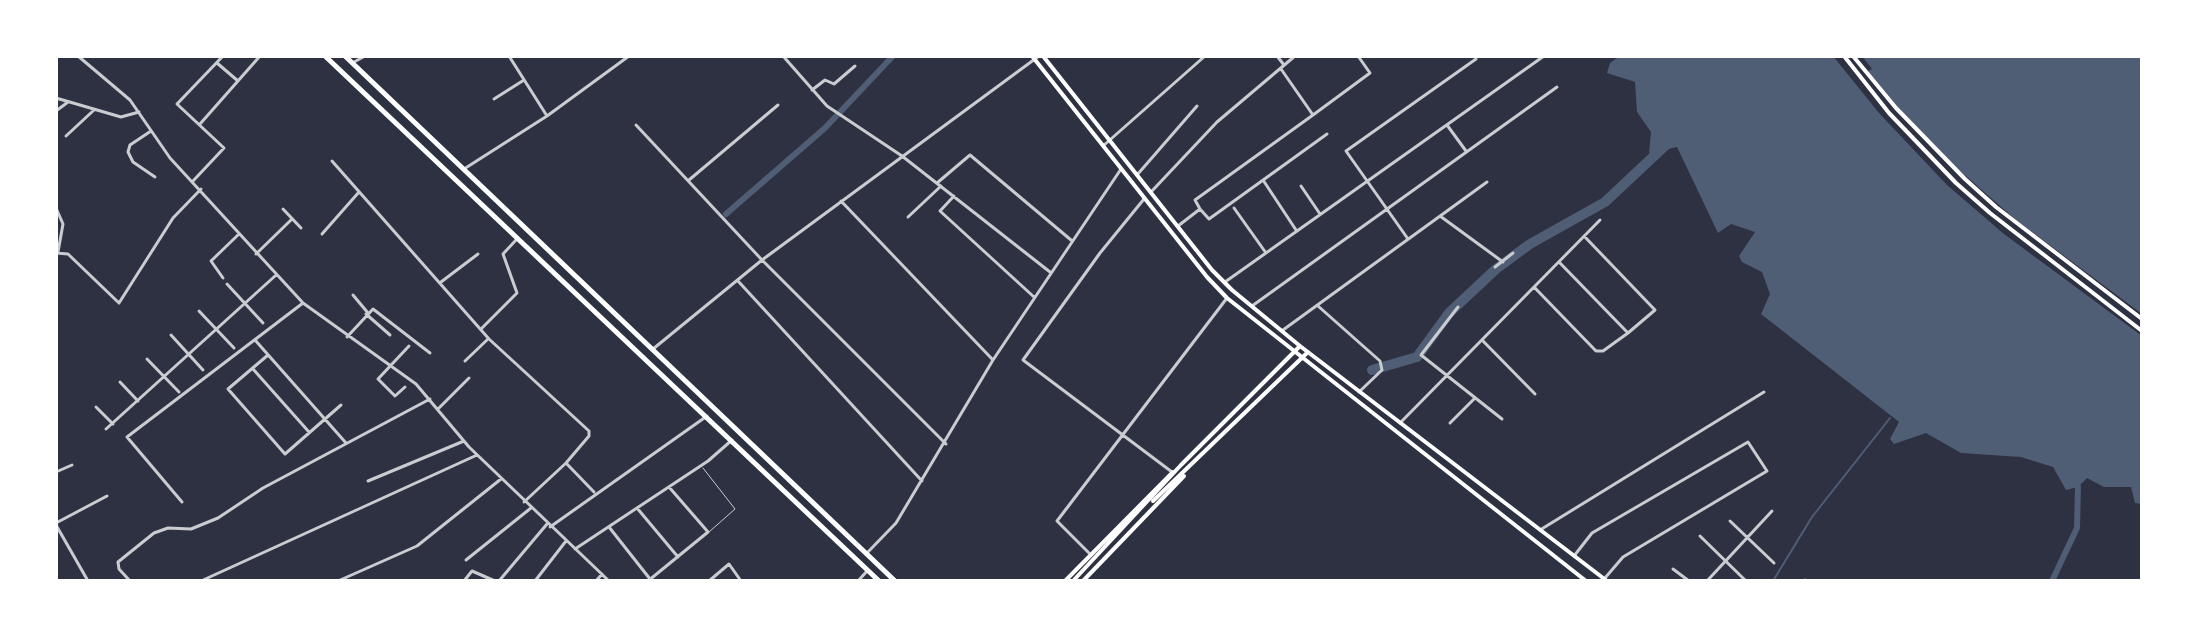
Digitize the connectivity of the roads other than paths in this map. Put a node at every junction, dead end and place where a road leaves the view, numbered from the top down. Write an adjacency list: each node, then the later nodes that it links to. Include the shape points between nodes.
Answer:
1 (78, 56): 35 (street)
2 (223, 56): 19 (street)
3 (260, 56): 25 (street)
4 (325, 56): 23 (main road)
5 (345, 56): 20 (main road)
6 (365, 56): 20 (street)
7 (509, 56): 24 (street)
8 (629, 56): 37 (street)
9 (783, 56): 27 (street)
10 (1205, 56): 44 (street)
11 (1277, 56): 22 (street)
12 (1295, 56): 22 (street)
13 (1358, 56): 36 (street, via 1370,73)
14 (1544, 56): 40 (street)
15 (1844, 56): 117 (main road, via 1956,183)
16 (1853, 56): 112 (main road, via 1965,179)
17 (1037, 57): 44 (main road); 45 (main road); 47 (street)
18 (1476, 59): 56 (street, via 1346,151)
19 (217, 63): 25 (street); 38 (street, via 177,104)
20 (354, 65): 23 (main road); 49 (main road)
21 (855, 66): 27 (street, via 834,84 825,80)
22 (1282, 66): 36 (street); 62 (street, via 1217,122)
23 (347, 76): 82 (main road)
24 (524, 80): 29 (street); 37 (street)
25 (238, 81): 38 (street)
26 (1557, 87): 46 (street)
27 (812, 90): 47 (street)
28 (56, 98): 30 (street)
29 (494, 99)
30 (68, 102): 33 (street); 34 (street)
31 (778, 105): 53 (street)
32 (1197, 106): 51 (street)
33 (94, 110): 35 (street, via 121,117); 43 (street)
34 (56, 111)
35 (139, 112): 41 (street)
36 (1313, 115): 69 (street, via 1195,200)
37 (547, 116): 49 (street)
38 (200, 124): 55 (street, via 224,148)
39 (636, 125): 53 (street)
40 (1447, 125): 46 (street); 56 (street)
41 (151, 131): 52 (street, via 134,141 128,152); 55 (street)
42 (1327, 134): 54 (street)
43 (66, 136)
44 (1110, 140): 45 (street); 51 (main road)
45 (1103, 146): 50 (main road)
46 (1466, 152): 70 (street)
47 (902, 156): 58 (street); 65 (street)
48 (332, 161): 61 (street)
49 (464, 169): 128 (main road)
50 (1121, 169): 64 (main road); 84 (street)
51 (1137, 175): 62 (main road)
52 (155, 177)
53 (689, 180): 90 (street)
54 (1263, 180): 69 (street, via 1209,219); 78 (street)
55 (193, 181): 60 (street)
56 (1367, 182): 70 (street); 71 (street)
57 (1487, 182): 72 (street)
58 (939, 184): 63 (street); 73 (street); 84 (street, via 970,155)
59 (1301, 186): 71 (street)
60 (201, 189): 79 (street); 85 (street, via 173,218 119,303 68,254)
61 (359, 192): 80 (street); 98 (street)
62 (1151, 192): 76 (main road)
63 (954, 196): 94 (street); 103 (street, via 940,211)
64 (1145, 199): 104 (main road); 165 (street, via 1023,360)
65 (841, 201): 90 (street); 136 (street)
66 (56, 208): 85 (street, via 63,224)
67 (1234, 208): 86 (street)
68 (283, 209): 74 (street)
69 (1200, 209): 76 (street)
70 (1387, 209): 83 (street); 108 (street)
71 (1320, 214): 78 (street)
72 (1440, 216): 83 (street); 91 (street)
73 (908, 217)
74 (292, 219): 77 (street); 88 (street)
75 (1600, 220): 81 (street)
76 (1178, 226): 99 (main road)
77 (301, 228)
78 (1297, 231): 86 (street)
79 (239, 234): 88 (street); 96 (street, via 211,263)
80 (322, 234)
81 (1584, 236): 92 (street); 118 (street, via 1655,310)
82 (519, 237): 114 (street, via 503,254 517,293); 156 (main road)
83 (1408, 239): 107 (street)
84 (1071, 240): 94 (street)
85 (57, 252)
86 (1266, 253): 99 (street)
87 (1513, 253): 91 (street)
88 (256, 254): 95 (street)
89 (478, 254): 98 (street)
90 (762, 260): 97 (street); 169 (street)
91 (1503, 262): 93 (street)
92 (1559, 262): 101 (street); 118 (street)
93 (1495, 267)
94 (1050, 272): 103 (street)
95 (276, 275): 105 (street); 106 (street)
96 (223, 278)
97 (737, 280): 128 (street); 181 (street)
98 (441, 282): 114 (street)
99 (1225, 282): 108 (main road)
100 (227, 284): 106 (street)
101 (1534, 287): 118 (street, via 1596,351); 124 (street)
102 (353, 295): 111 (street)
103 (1034, 297): 136 (street)
104 (1227, 298): 131 (main road); 165 (street)
105 (303, 303): 121 (street); 123 (street)
106 (244, 304): 113 (street); 115 (street)
107 (1317, 305): 116 (street); 147 (street, via 1380,361 1383,368)
108 (1252, 306): 116 (main road)
109 (1458, 307): 141 (street, via 1421,355)
110 (199, 311): 115 (street)
111 (367, 313): 120 (street); 121 (street); 130 (street, via 378,310)
112 (2142, 319)
113 (263, 323)
114 (482, 328): 122 (street)
115 (217, 329): 127 (street); 132 (street)
116 (1282, 331): 126 (main road)
117 (2142, 331)
118 (1628, 333)
119 (171, 335): 132 (street)
120 (390, 335)
121 (347, 337): 138 (street)
122 (489, 339): 137 (street); 171 (street, via 589,431)
123 (255, 340): 133 (street); 186 (street, via 127,437)
124 (1482, 340): 141 (street); 149 (street)
125 (409, 346): 138 (street)
126 (1300, 346): 129 (main road); 131 (main road)
127 (234, 348)
128 (653, 349): 203 (main road)
129 (1308, 352): 135 (main road); 147 (main road)
130 (430, 353)
131 (1293, 353): 135 (main road); 173 (main road)
132 (189, 354): 140 (street); 142 (street)
133 (268, 355): 139 (street); 157 (street)
134 (147, 359): 142 (street)
135 (1301, 359): 163 (main road); 175 (main road)
136 (993, 360): 169 (street)
137 (465, 361)
138 (390, 365): 145 (street, via 378,379 395,396); 151 (street)
139 (252, 368): 164 (street); 164 (street, via 228,389 285,454)
140 (203, 370)
141 (1447, 376): 150 (street); 159 (street)
142 (164, 377): 146 (street); 152 (street)
143 (469, 378): 155 (street)
144 (120, 382): 152 (street)
145 (405, 387)
146 (179, 392)
147 (1359, 392): 159 (main road)
148 (1764, 392): 195 (street)
149 (1535, 394)
150 (1475, 398): 158 (street); 160 (street)
151 (430, 399): 155 (street); 168 (street)
152 (138, 401): 161 (street)
153 (341, 405): 157 (street)
154 (96, 407): 161 (street)
155 (438, 409): 167 (street)
156 (707, 416): 166 (main road); 184 (street)
157 (326, 417): 164 (street); 168 (street)
158 (1502, 419)
159 (1400, 423): 163 (main road); 179 (main road)
160 (1450, 423)
161 (113, 424): 162 (street)
162 (106, 429)
163 (1394, 431): 183 (main road)
164 (309, 432)
165 (1122, 435): 177 (street); 204 (street, via 1057,521)
166 (732, 440): 174 (street); 211 (main road)
167 (464, 441): 170 (street); 180 (street)
168 (346, 443): 217 (street, via 199,526 168,528 146,537 118,562)
169 (946, 444): 181 (street)
170 (477, 455): 178 (street); 218 (street)
171 (566, 463): 184 (street); 187 (street)
172 (72, 465): 176 (street)
173 (1181, 465): 177 (main road); 201 (main road)
174 (701, 466): 182 (street); 196 (lane, via 735,509)
175 (1187, 471): 201 (main road); 233 (main road)
176 (56, 472)
177 (1172, 472): 204 (main road)
178 (501, 479): 187 (street); 219 (street, via 417,546)
179 (1475, 480): 183 (main road); 195 (main road)
180 (368, 481)
181 (922, 481): 203 (street, via 896,523)
182 (669, 487): 189 (street); 196 (street)
183 (1467, 488): 198 (main road)
184 (595, 493): 193 (street)
185 (107, 496): 192 (street)
186 (182, 502)
187 (524, 502): 188 (street)
188 (531, 508): 193 (street); 207 (street)
189 (637, 508): 194 (street); 206 (street)
190 (1772, 511): 199 (street)
191 (1730, 521): 199 (street)
192 (56, 524): 216 (street)
193 (549, 525): 200 (street); 221 (street)
194 (609, 527): 202 (street); 214 (street)
195 (1540, 530): 198 (main road); 205 (main road)
196 (708, 532): 206 (street)
197 (1700, 536): 208 (street)
198 (1530, 537): 234 (main road)
199 (1747, 537): 208 (street); 209 (street)
200 (566, 541): 202 (street); 222 (street)
201 (1111, 541): 232 (main road)
202 (575, 549): 212 (street)
203 (866, 554): 230 (main road)
204 (1091, 555): 231 (main road)
205 (1574, 556): 215 (main road); 215 (street, via 1592,533 1748,442 1767,471 1623,557)
206 (678, 557): 213 (street)
207 (466, 560)
208 (1725, 561): 236 (street); 237 (street)
209 (1774, 563)
210 (1673, 569): 235 (street)
211 (868, 570): 228 (street); 229 (main road)
212 (602, 574): 223 (street); 224 (street)
213 (655, 576): 214 (street); 225 (street)
214 (649, 580)
215 (1605, 580)
216 (88, 581)
217 (130, 581)
218 (201, 581)
219 (338, 581)
220 (464, 581): 221 (street, via 472,571)
221 (497, 581)
222 (535, 581)
223 (596, 581)
224 (609, 581)
225 (659, 581)
226 (709, 581): 227 (street, via 729,564)
227 (741, 581)
228 (858, 581)
229 (879, 581)
230 (895, 581)
231 (1065, 581)
232 (1073, 581)
233 (1083, 581)
234 (1586, 581)
235 (1689, 581)
236 (1707, 581)
237 (1746, 581)

